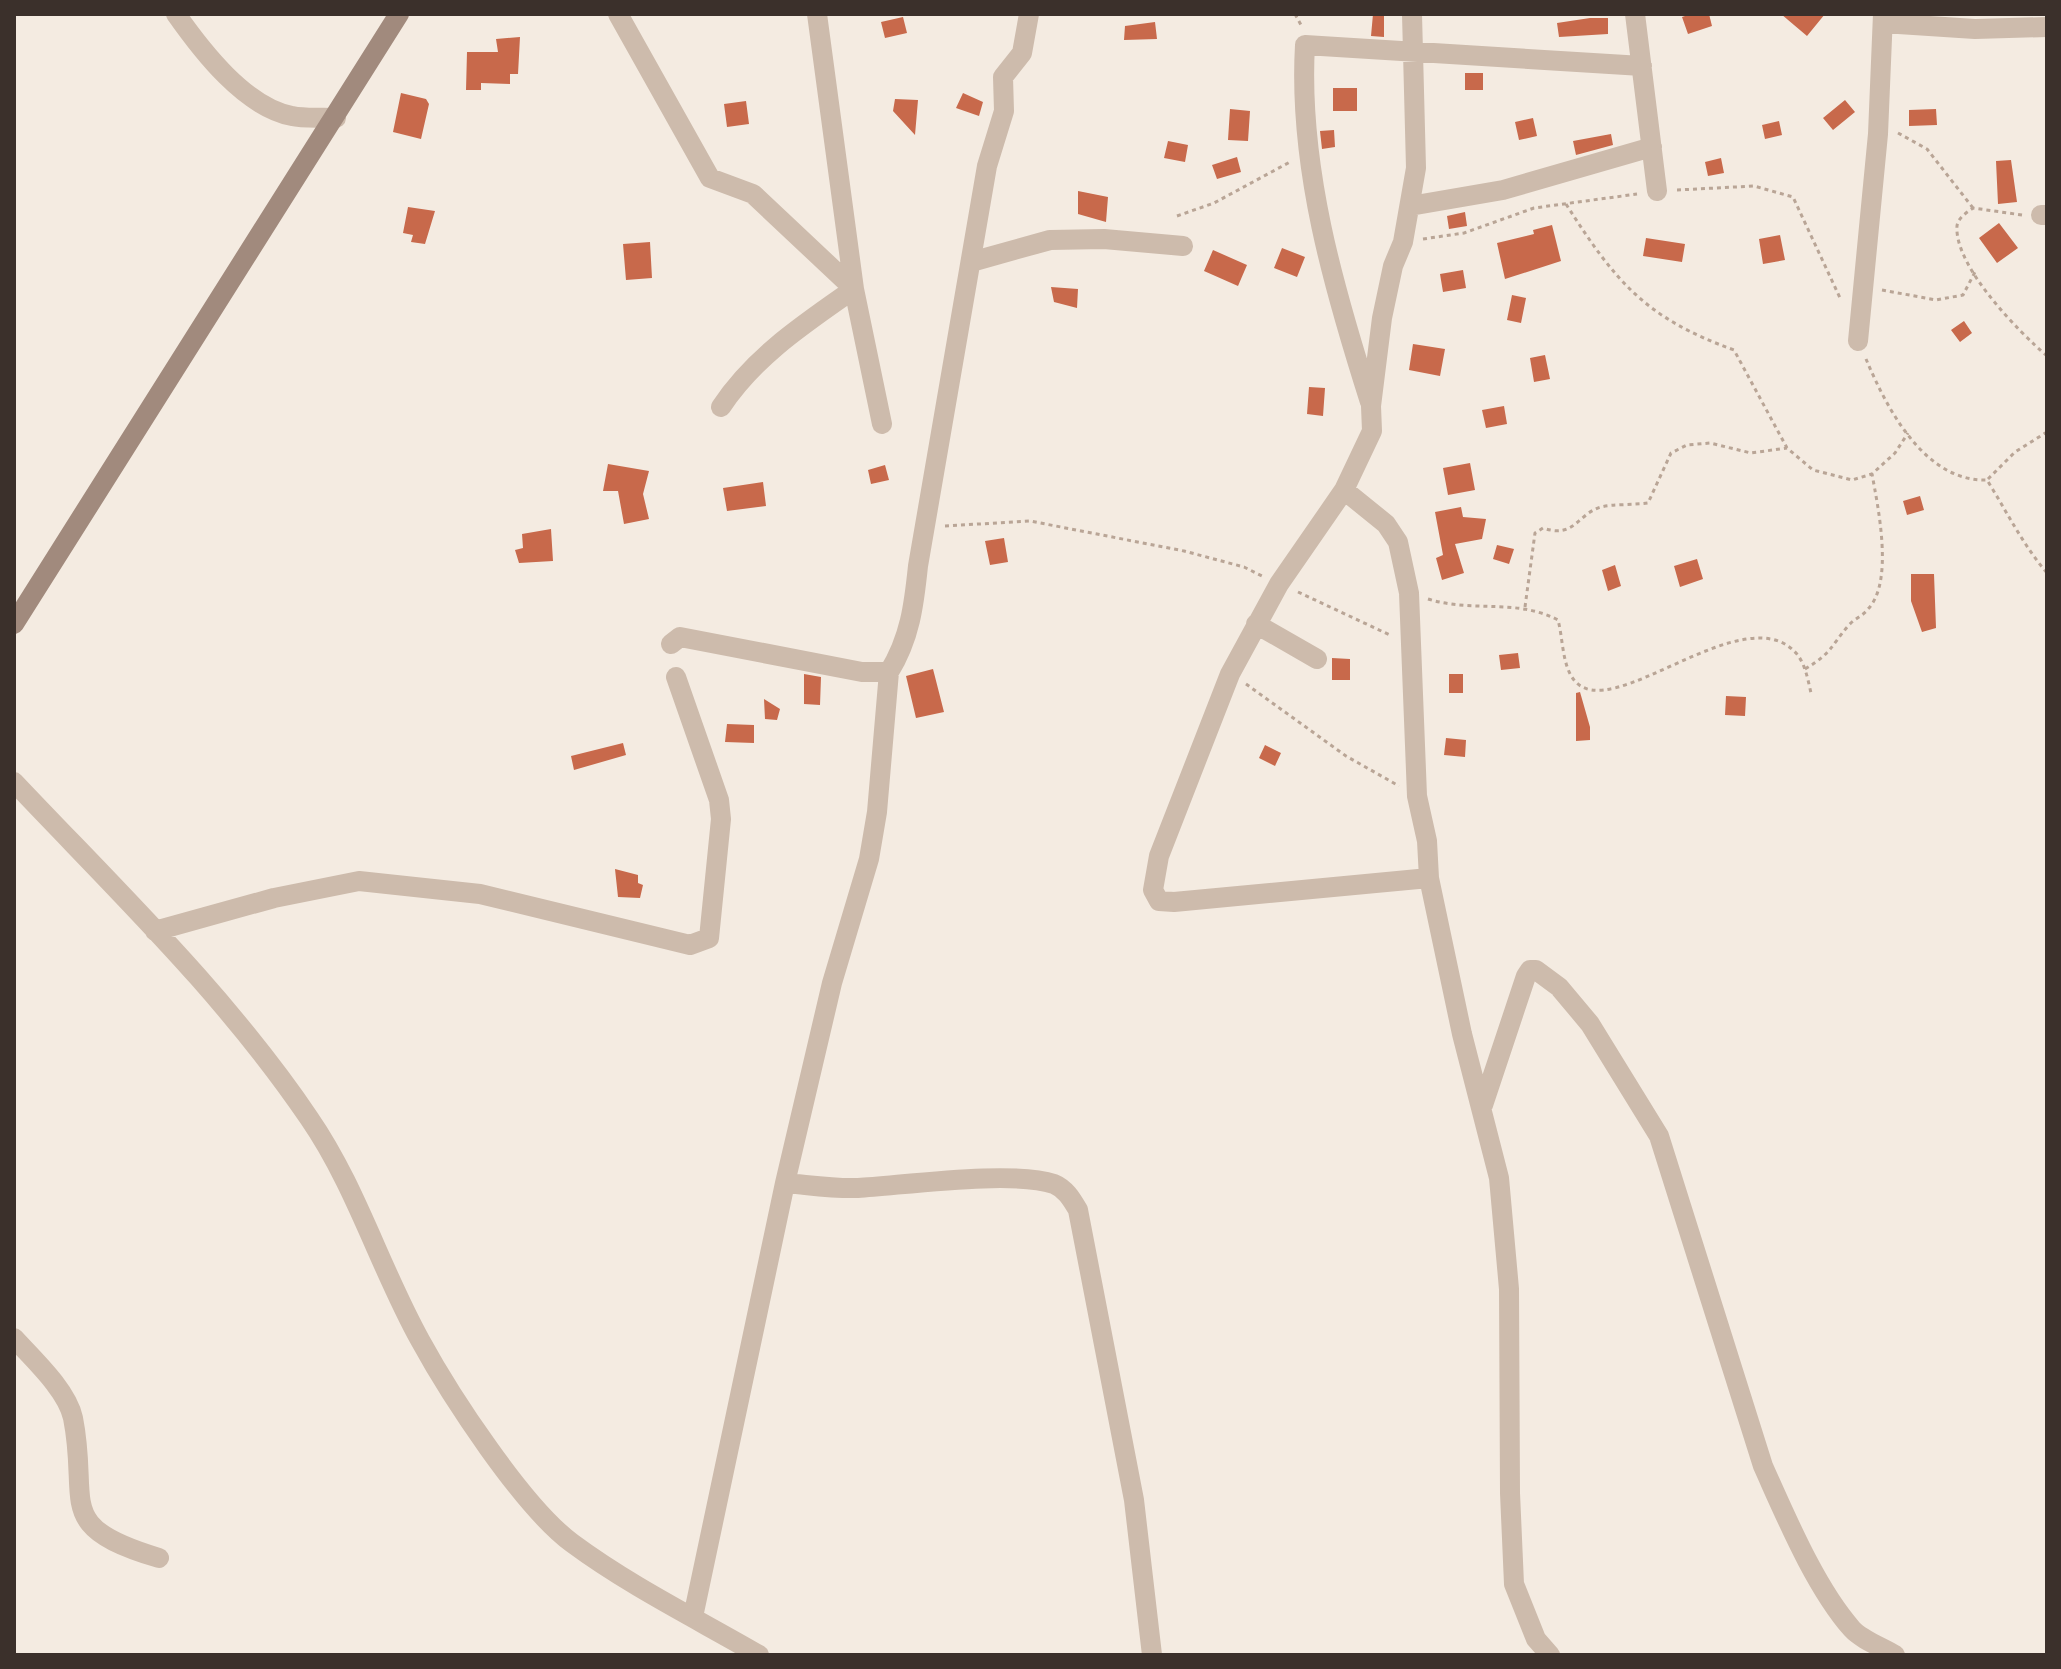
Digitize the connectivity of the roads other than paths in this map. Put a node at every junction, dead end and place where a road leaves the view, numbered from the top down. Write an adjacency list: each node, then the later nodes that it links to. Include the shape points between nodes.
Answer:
1 (176, 14): 12 (street, via 221,72 273,110 293,117)
2 (618, 14): 18 (street, via 710,178 753,194)
3 (817, 14): 18 (street)
4 (1029, 14): 17 (street, via 1022,53 1003,77 1004,111 987,166)
5 (1412, 14): 10 (street)
6 (1635, 14): 11 (street)
7 (392, 18): 12 (main road)
8 (1883, 18): 9 (street, via 1975,29); 19 (street)
9 (2047, 27)
10 (1413, 51): 11 (street); 15 (street, via 1418,142); 20 (street, via 1305,45 1310,149 1326,243)
11 (1642, 66): 13 (street)
12 (336, 118): 24 (main road)
13 (1652, 147): 14 (street); 15 (street, via 1503,190)
14 (1657, 191)
15 (1410, 206): 20 (street, via 1382,318)
16 (1183, 246): 17 (street, via 1050,240)
17 (971, 262): 28 (street, via 910,627)
18 (854, 289): 21 (street, via 741,376); 22 (street)
19 (1858, 341)
20 (1371, 406): 23 (street, via 1372,431)
21 (721, 407)
22 (882, 424)
23 (1344, 490): 25 (street); 31 (street, via 1386,524 1398,542 1414,646 1417,796)
24 (15, 620)
25 (1256, 624): 27 (street); 31 (street, via 1230,674 1159,856 1153,890 1159,901)
26 (671, 644): 28 (street, via 680,637 862,672)
27 (1317, 659)
28 (889, 672): 34 (street, via 869,859 832,983)
29 (676, 677): 32 (street, via 719,800 705,942 690,945 480,894 359,881 300,891)
30 (14, 782): 32 (street)
31 (1429, 878): 33 (street)
32 (155, 931): 37 (street, via 213,992 310,1119 420,1340 503,1464 570,1542)
33 (1483, 1107): 40 (street, via 1499,1178 1509,1289 1514,1584 1536,1639); 41 (street, via 1526,976 1536,970 1559,987 1590,1024 1659,1136 1763,1466 1849,1625)
34 (785, 1183): 37 (street); 39 (street, via 854,1188 1039,1181 1069,1195 1078,1210 1134,1500)
35 (14, 1338): 36 (street, via 72,1415 84,1518 123,1547)
36 (159, 1558)
37 (693, 1617): 38 (street)
38 (759, 1655)
39 (1152, 1655)
40 (1550, 1655)
41 (1895, 1655)

